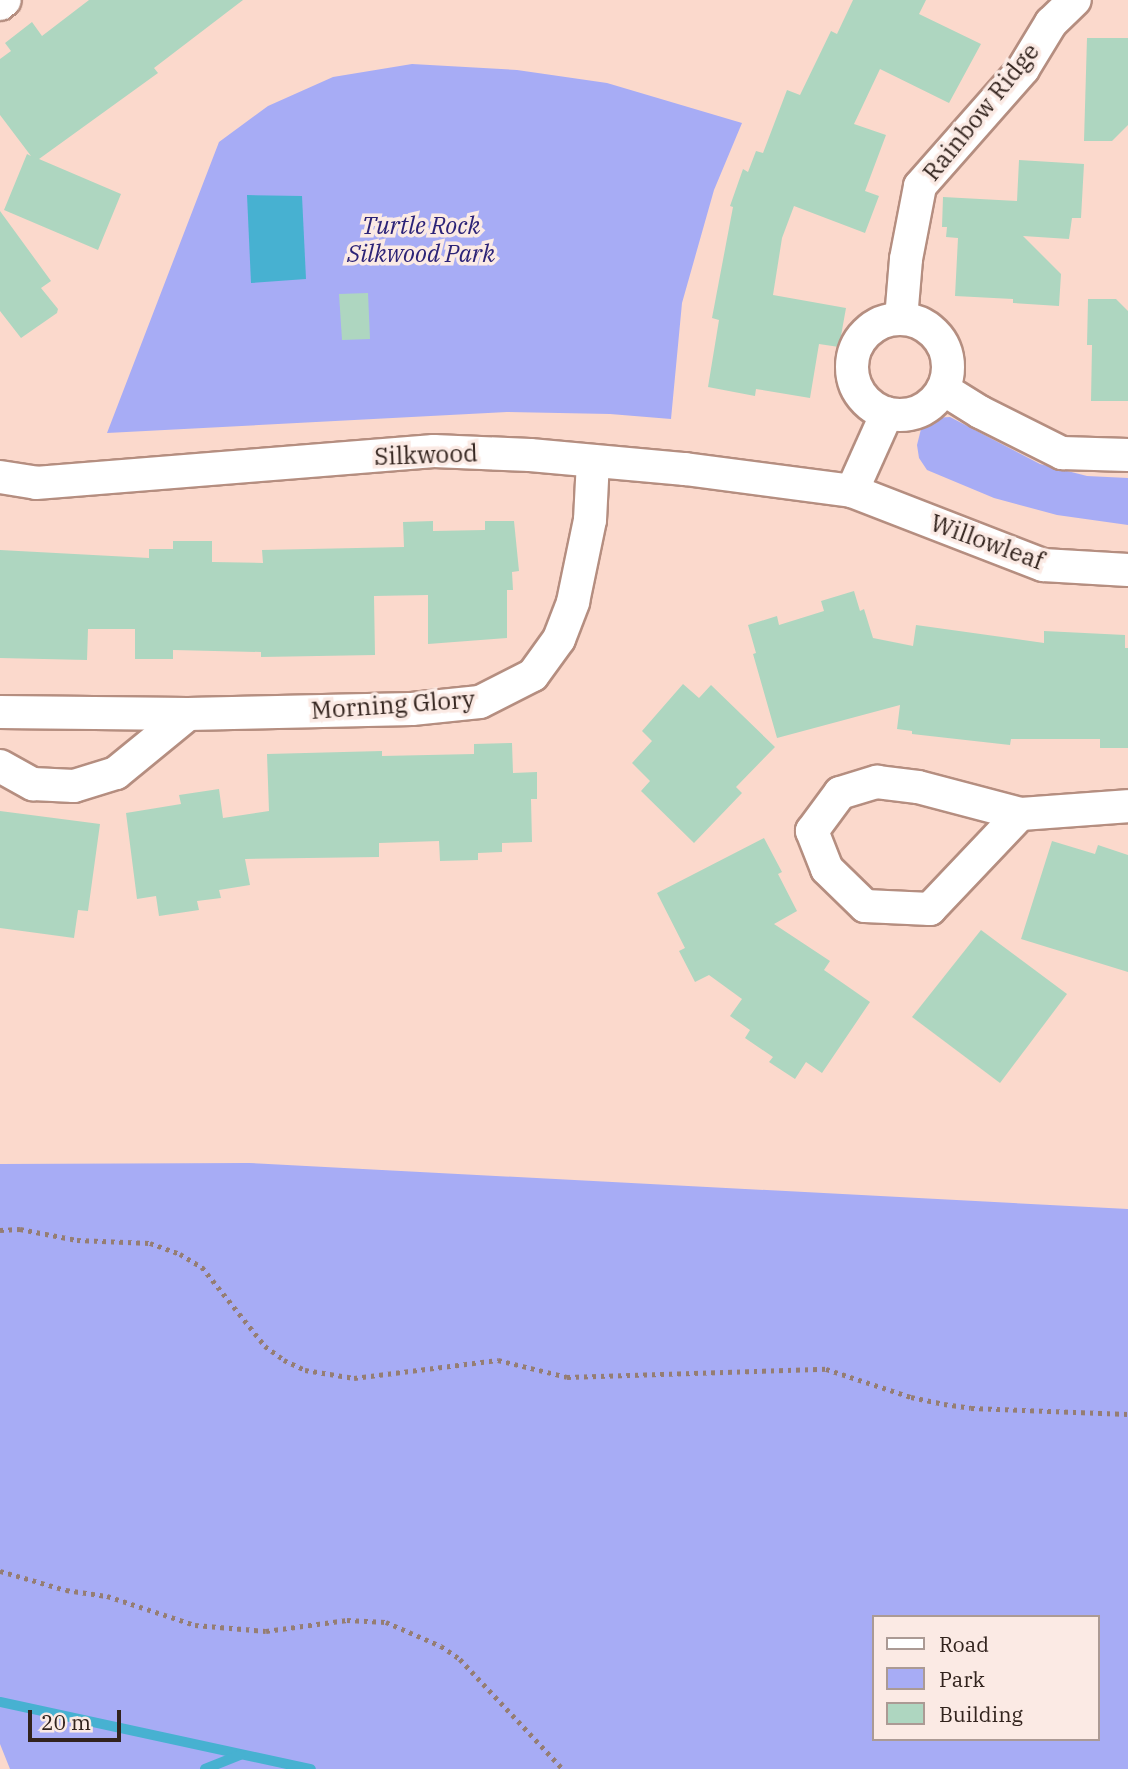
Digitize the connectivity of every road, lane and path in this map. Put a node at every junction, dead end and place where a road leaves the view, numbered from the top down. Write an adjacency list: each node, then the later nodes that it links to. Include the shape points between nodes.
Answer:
1 (5, 0): 3 (street)
2 (1075, 0): 4 (street, Rainbow Ridge, via 1051,23 1023,69 920,186 906,258)
3 (0, 4)
4 (901, 318): 5 (street, via 930,329 941,342 948,373); 6 (street, via 872,328 854,352 855,383 873,407)
5 (943, 389): 6 (street, via 919,411); 7 (street, via 1062,453)
6 (887, 413): 10 (street)
7 (1128, 454)
8 (593, 461): 9 (street, Silkwood, via 434,451 36,483); 10 (street, Silkwood); 13 (street, Morning Glory, via 590,520 573,602 559,639 533,675 480,702 412,709)
9 (0, 477)
10 (852, 491): 11 (street, Willowleaf, via 1043,565)
11 (1128, 570)
12 (0, 712): 13 (street, Morning Glory)
13 (188, 714): 14 (street, via 116,773 74,786 33,784)
14 (0, 766)
15 (1128, 806): 16 (street)
16 (1020, 814): 16 (street, via 929,909 865,906 827,869 812,831 840,793 877,782 918,787)
17 (0, 1230): 18 (path, via 150,1243 180,1255 201,1267 265,1346 284,1360 306,1370 354,1378 498,1360 567,1377 826,1369 944,1404)
18 (1128, 1414)
19 (0, 1571): 20 (path, via 107,1596 195,1625 266,1631 347,1620 386,1622 460,1659)
20 (563, 1769)

